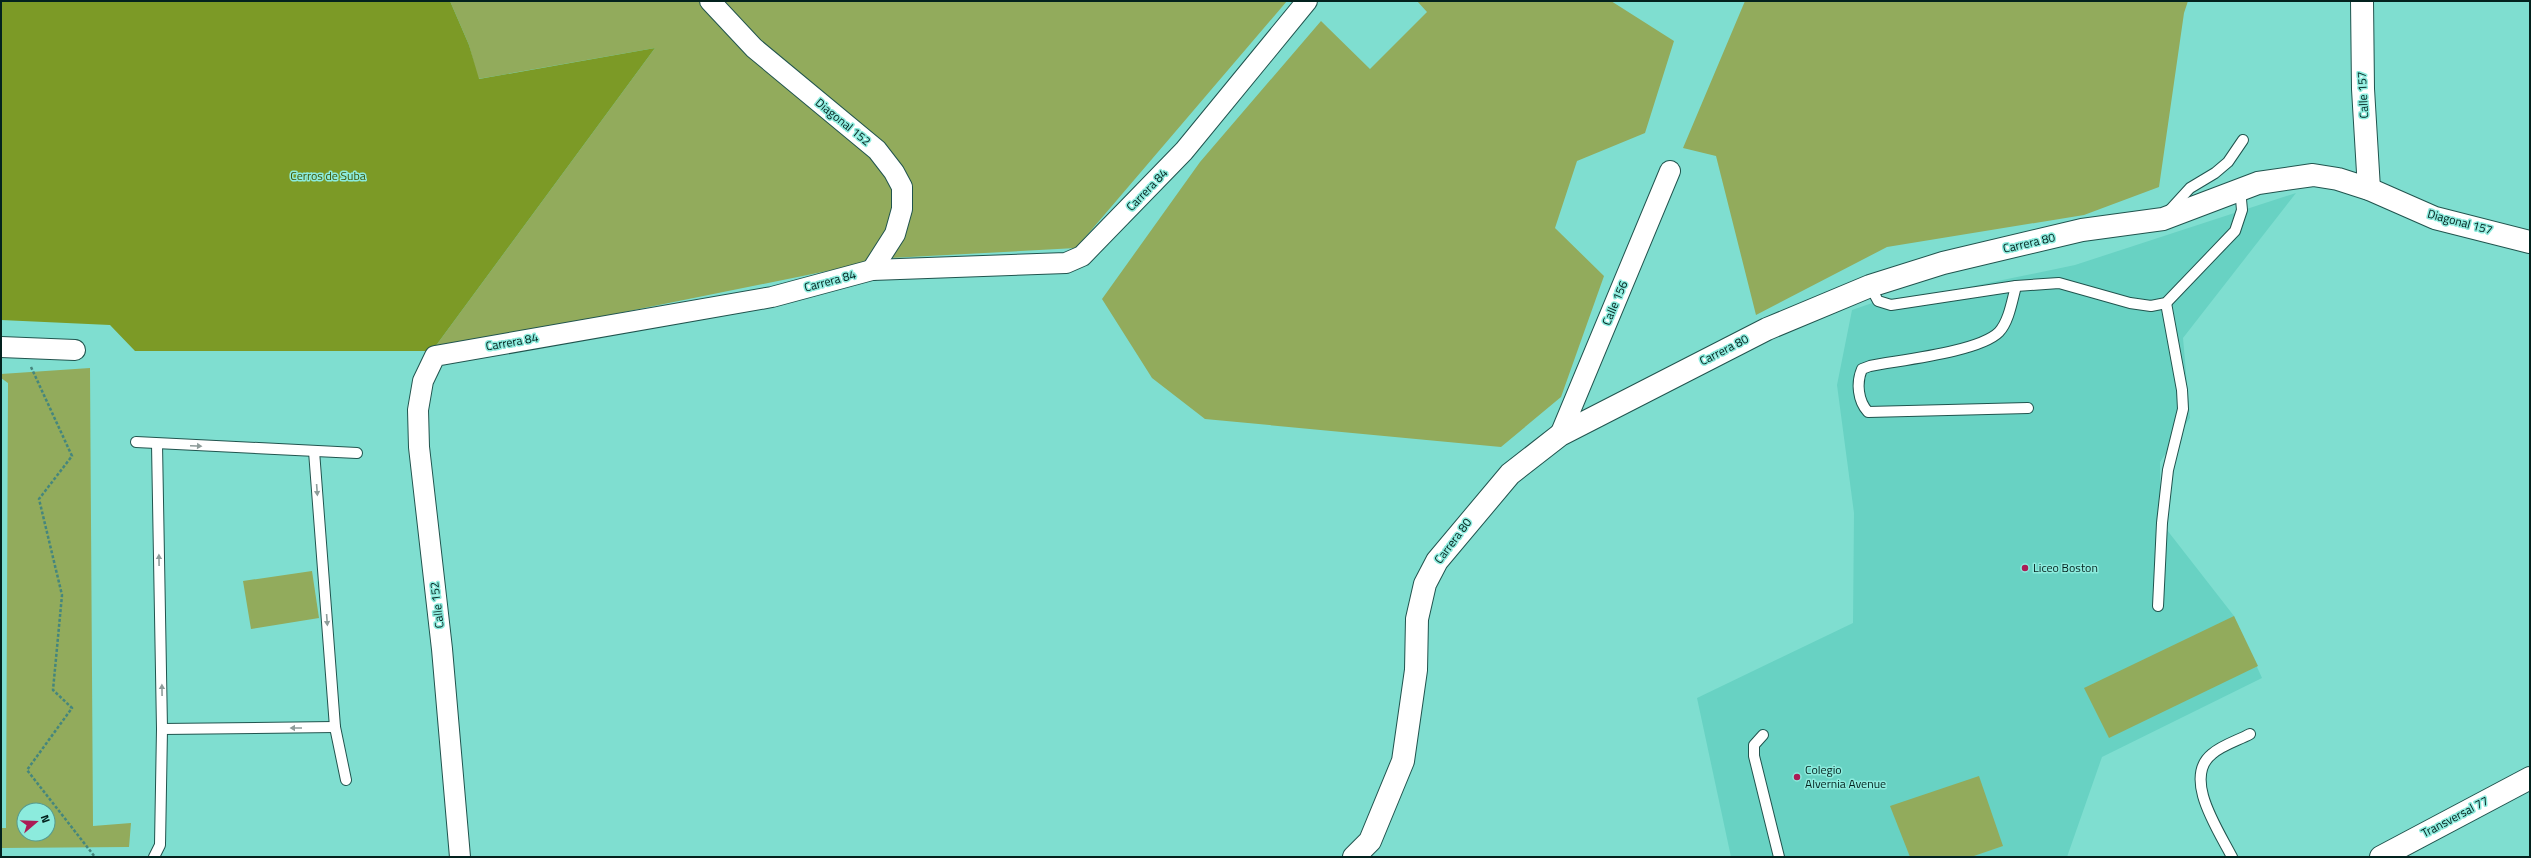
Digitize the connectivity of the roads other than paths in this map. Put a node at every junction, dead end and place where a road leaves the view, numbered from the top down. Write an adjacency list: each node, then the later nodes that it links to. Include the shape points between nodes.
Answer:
1 (710, 1): 10 (street, Diagonal 152, via 754,48 877,150 894,172 902,187 902,209 895,234)
2 (1307, 1): 10 (street, Carrera 84, via 1184,152 1082,256 1066,264)
3 (2362, 1): 7 (street, Calle 157, via 2362,81)
4 (2243, 140): 8 (lane, via 2228,162 2215,174 2190,188)
5 (1670, 171): 18 (street, Calle 156)
6 (2240, 189): 7 (street, Carrera 80, via 2291,176 2313,175 2338,179); 8 (street, Carrera 80); 13 (lane, via 2242,210 2235,231)
7 (2369, 189): 9 (street, Diagonal 157, via 2435,218)
8 (2163, 219): 11 (street, Carrera 80, via 2082,230 1943,263)
9 (2530, 242)
10 (872, 270): 16 (street, Carrera 84, via 772,297)
11 (1870, 286): 12 (lane, via 1878,301 1891,305); 18 (street, Carrera 80, via 1767,329)
12 (2016, 286): 13 (lane, via 2059,283 2130,303 2151,306); 17 (lane, via 2008,316 1999,332 1979,344 1870,366 1862,369 1858,378 1862,405 1868,412)
13 (2166, 303): 23 (lane, via 2182,390 2182,409 2168,470 2162,523)
14 (1, 347): 15 (street)
15 (75, 350)
16 (435, 356): 31 (street, Calle 152, via 423,381 418,410 419,447 442,649)
17 (2028, 408)
18 (1560, 435): 32 (street, Carrera 80, via 1510,474 1437,561 1425,584 1417,619 1416,670 1403,761 1370,841)
19 (136, 442): 20 (lane)
20 (157, 444): 21 (lane, one-way to 21); 25 (lane, one-way to 20)
21 (314, 452): 22 (lane); 24 (lane, one-way to 24)
22 (357, 453)
23 (2158, 606)
24 (335, 727): 25 (lane, one-way to 25); 29 (lane)
25 (162, 729): 30 (lane, via 160,845)
26 (2250, 734): 34 (lane, via 2212,754 2200,769 2200,786 2207,806)
27 (1763, 735): 33 (lane, via 1754,745 1754,756)
28 (2530, 778): 35 (street, Transversal 77)
29 (346, 780)
30 (154, 857)
31 (460, 857)
32 (1354, 857)
33 (1779, 857)
34 (2232, 857)
35 (2381, 857)

